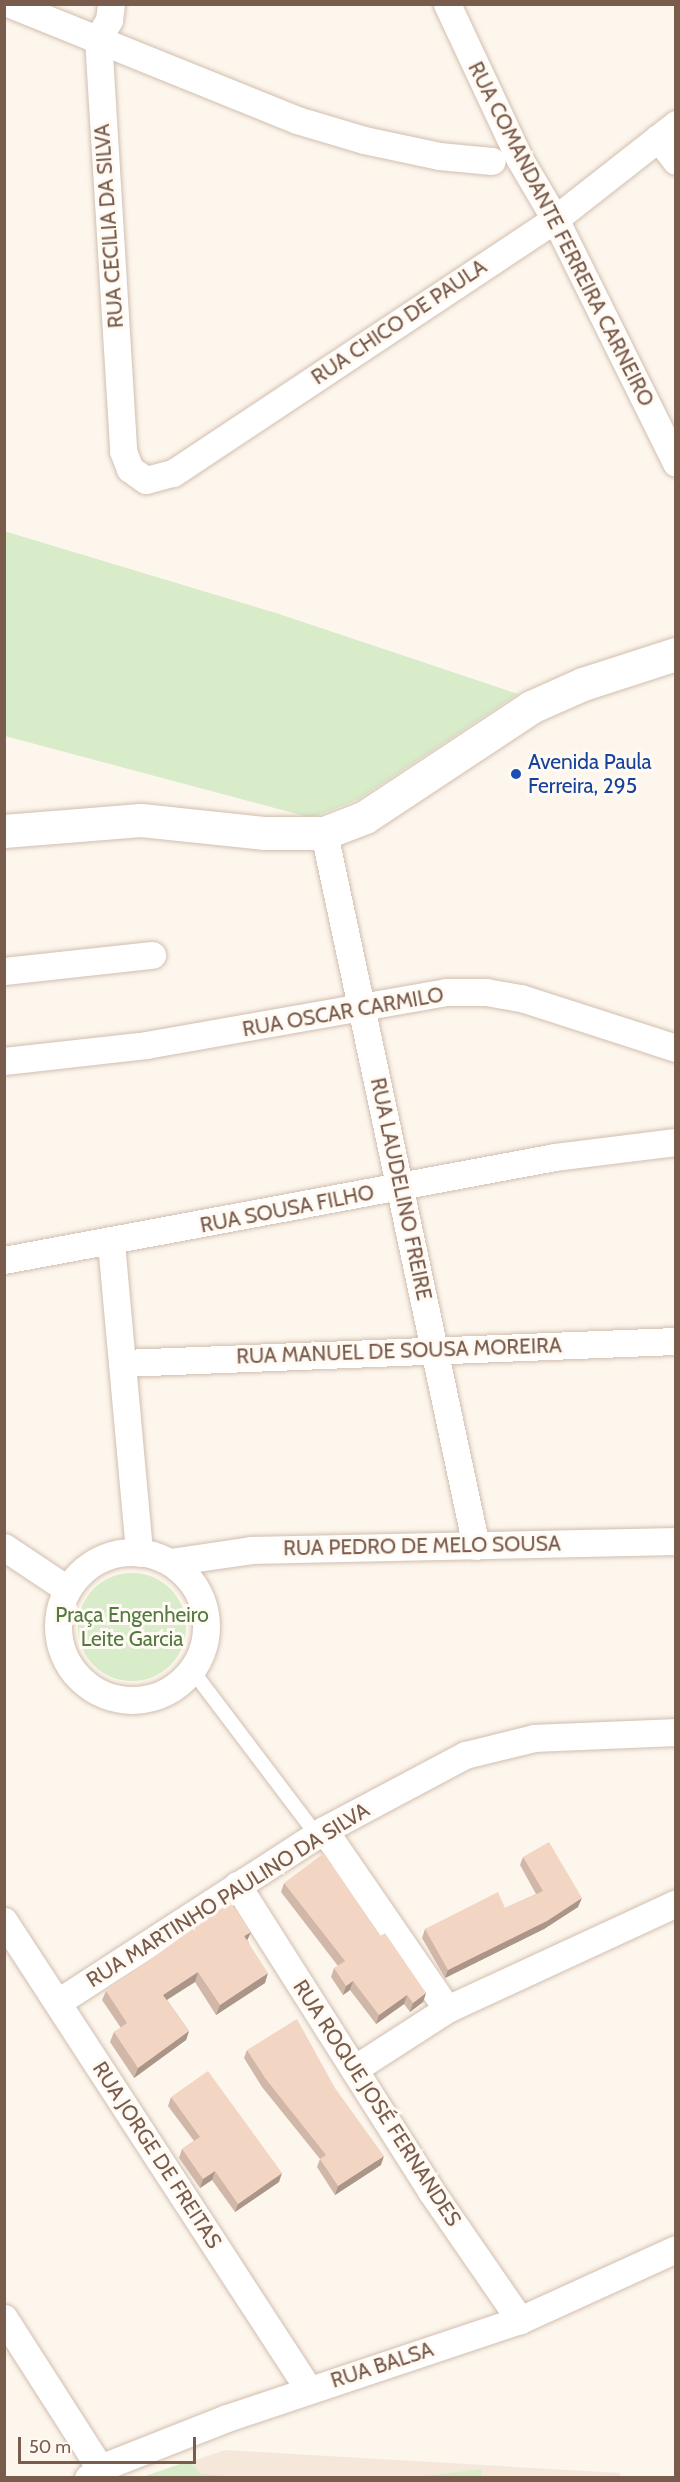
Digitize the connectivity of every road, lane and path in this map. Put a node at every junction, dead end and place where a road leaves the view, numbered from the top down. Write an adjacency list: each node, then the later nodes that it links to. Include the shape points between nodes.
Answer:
1 (10, 4): 4 (street)
2 (111, 4): 4 (street, RUA CECILIA DA SILVA, via 109,20)
3 (447, 4): 8 (street, RUA COMANDANTE FERREIRA CARNEIRO, via 519,158)
4 (98, 38): 6 (street, via 297,120 428,154); 9 (street, RUA CECILIA DA SILVA)
5 (667, 131): 7 (street); 8 (street, RUA CHICO DE PAULA)
6 (492, 160)
7 (675, 161)
8 (555, 219): 9 (street, RUA CHICO DE PAULA, via 173,473 146,480 137,477); 10 (street, RUA COMANDANTE FERREIRA CARNEIRO)
9 (123, 451)
10 (675, 463)
11 (675, 654): 13 (main road, via 583,684 531,707 366,817)
12 (4, 831): 13 (main road, via 141,820 265,833)
13 (324, 833): 16 (street, RUA LAUDELINO FREIRE)
14 (152, 955): 15 (street)
15 (4, 970)
16 (362, 1005): 17 (street, RUA OSCAR CARMILO, via 446,992 486,992 520,998); 18 (street, RUA OSCAR CARMILO, via 146,1045); 20 (street, RUA LAUDELINO FREIRE)
17 (675, 1048)
18 (4, 1061)
19 (675, 1142): 20 (street, RUA SOUSA FILHO, via 555,1157)
20 (400, 1187): 21 (street, RUA SOUSA FILHO); 24 (street, RUA LAUDELINO FREIRE)
21 (111, 1243): 22 (street, RUA SOUSA FILHO); 25 (street)
22 (4, 1260)
23 (675, 1341): 24 (street, RUA MANUEL DE SOUSA MOREIRA)
24 (435, 1349): 25 (street, RUA MANUEL DE SOUSA MOREIRA); 27 (street, RUA LAUDELINO FREIRE)
25 (123, 1363): 29 (street)
26 (675, 1541): 27 (street, RUA PEDRO DE MELO SOUSA)
27 (476, 1546): 30 (street, RUA PEDRO DE MELO SOUSA, via 251,1550)
28 (4, 1547): 31 (street)
29 (139, 1553): 30 (street); 31 (street, via 118,1553 98,1560)
30 (170, 1562): 32 (street, via 189,1578 206,1614 206,1634)
31 (67, 1589): 32 (street, via 58,1613 58,1638 66,1661 81,1681 102,1695 127,1701 152,1698 174,1688)
32 (192, 1670): 34 (lane)
33 (675, 1732): 34 (street, RUA MARTINHO PAULINO DA SILVA, via 534,1738 498,1744 465,1755)
34 (320, 1833): 35 (street, RUA MARTINHO PAULINO DA SILVA); 39 (street)
35 (237, 1885): 38 (street, RUA MARTINHO PAULINO DA SILVA); 40 (street, RUA ROQUE JOSÉ FERNANDES)
36 (675, 1903): 39 (street)
37 (4, 1921): 38 (street, RUA JORGE DE FREITAS)
38 (58, 2002): 44 (street, RUA JORGE DE FREITAS)
39 (447, 2009): 40 (street)
40 (354, 2069): 43 (street, RUA ROQUE JOSÉ FERNANDES)
41 (675, 2249): 43 (street, RUA BALSA)
42 (4, 2318): 45 (street)
43 (520, 2320): 44 (street, RUA BALSA)
44 (309, 2390): 45 (street, RUA BALSA)
45 (94, 2473)

